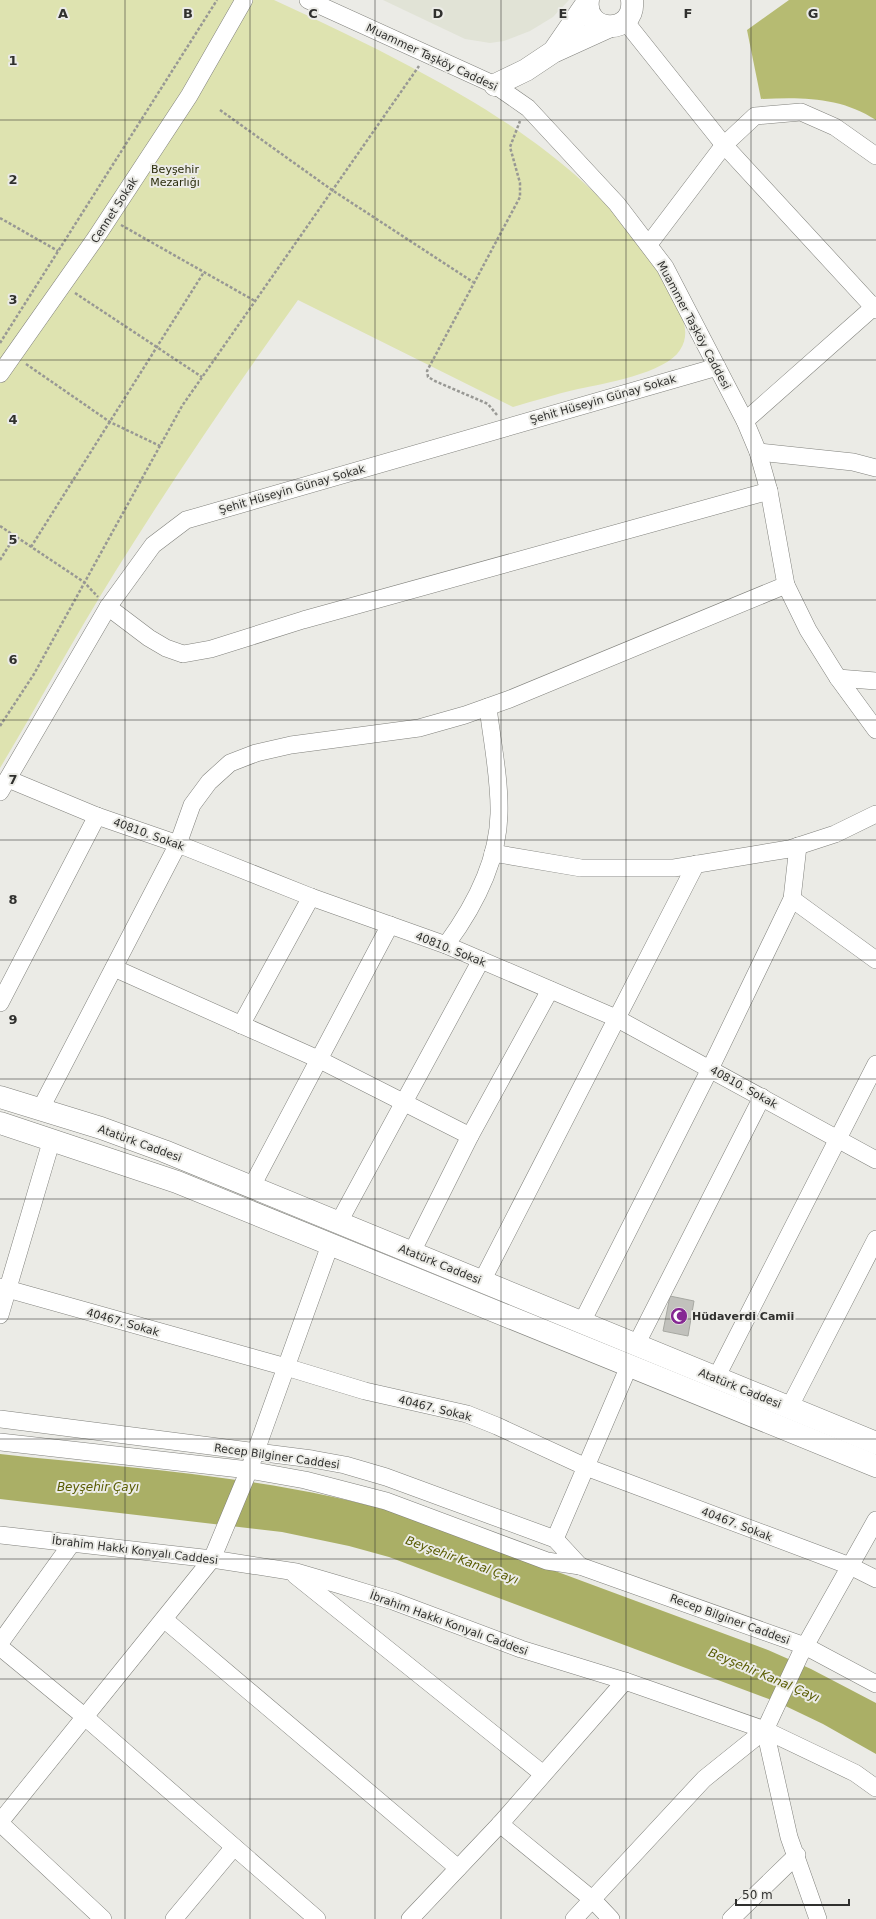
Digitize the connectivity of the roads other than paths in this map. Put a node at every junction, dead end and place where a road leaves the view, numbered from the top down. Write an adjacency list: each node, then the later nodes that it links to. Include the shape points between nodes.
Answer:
1 (244, 0): 12 (street, Cennet Sokak, via 189,96)
2 (308, 0): 6 (street, Muammer Taşköy Caddesi)
3 (588, 1): 4 (main road, via 588,10 595,22); 5 (main road)
4 (626, 11): 5 (main road); 7 (street)
5 (553, 52): 6 (main road, via 526,70)
6 (495, 85): 9 (street, Muammer Taşköy Caddesi, via 528,108 617,204)
7 (724, 145): 8 (street, via 755,116 801,112 836,127); 9 (street); 10 (street)
8 (876, 156)
9 (649, 244): 11 (street, Muammer Taşköy Caddesi, via 665,267)
10 (875, 307): 13 (street)
11 (717, 367): 13 (street, Muammer Taşköy Caddesi); 18 (street, Şehit Hüseyin Günay Sokak, via 186,520 153,545)
12 (0, 374)
13 (745, 421): 14 (street, Muammer Taşköy Caddesi)
14 (758, 452): 15 (street, via 853,462); 16 (street, Muammer Taşköy Caddesi)
15 (876, 468)
16 (768, 491): 17 (street, Muammer Taşköy Caddesi); 18 (street, via 311,618 211,649 182,654 149,638)
17 (786, 585): 19 (street, Muammer Taşköy Caddesi, via 808,630); 21 (street)
18 (108, 607): 23 (street, Şehit Hüseyin Günay Sokak)
19 (838, 678): 20 (street); 22 (street, Muammer Taşköy Caddesi)
20 (876, 680)
21 (488, 707): 26 (street, via 419,728 291,745 256,752 230,762 209,782 192,805); 28 (street, via 499,814)
22 (876, 730)
23 (4, 785): 25 (street, 40810. Sokak)
24 (876, 814): 27 (street, via 835,834)
25 (97, 816): 26 (street, 40810. Sokak); 38 (street)
26 (178, 844): 30 (street, 40810. Sokak); 36 (street)
27 (798, 846): 29 (street); 31 (street)
28 (494, 853): 29 (street, via 581,868 674,868); 33 (street, via 478,895)
29 (696, 864): 39 (street)
30 (311, 897): 32 (street, 40810. Sokak); 40 (street)
31 (792, 899): 35 (street); 43 (street)
32 (390, 925): 33 (street, 40810. Sokak); 41 (street)
33 (446, 945): 34 (street, 40810. Sokak)
34 (482, 960): 37 (street, 40810. Sokak); 46 (street)
35 (876, 960)
36 (114, 968): 40 (street); 47 (street)
37 (550, 990): 39 (street, 40810. Sokak); 49 (street)
38 (0, 1003)
39 (616, 1018): 43 (street, 40810. Sokak); 58 (street)
40 (241, 1025): 41 (street)
41 (318, 1059): 46 (street); 53 (street)
42 (876, 1064): 50 (street)
43 (710, 1068): 45 (street, 40810. Sokak); 61 (street)
44 (0, 1097): 47 (main road, Atatürk Caddesi)
45 (762, 1097): 50 (street, 40810. Sokak); 62 (street)
46 (404, 1102): 49 (street); 54 (street)
47 (41, 1108): 53 (main road, Atatürk Caddesi, via 164,1151)
48 (0, 1123): 51 (main road, Atatürk Caddesi)
49 (470, 1136): 57 (street)
50 (838, 1138): 52 (street, 40810. Sokak); 65 (street)
51 (52, 1139): 56 (main road, Atatürk Caddesi, via 177,1182); 59 (street)
52 (876, 1160)
53 (252, 1186): 54 (main road, Atatürk Caddesi)
54 (340, 1222): 57 (main road, Atatürk Caddesi)
55 (876, 1239): 66 (street)
56 (330, 1245): 63 (main road, Atatürk Caddesi); 64 (street)
57 (412, 1252): 58 (main road, Atatürk Caddesi)
58 (482, 1281): 61 (main road, Atatürk Caddesi)
59 (4, 1288): 60 (street); 64 (street, 40467. Sokak)
60 (0, 1315)
61 (582, 1322): 62 (main road, Atatürk Caddesi)
62 (636, 1345): 65 (main road, Atatürk Caddesi)
63 (629, 1366): 71 (main road, Atatürk Caddesi); 72 (street)
64 (286, 1367): 70 (street); 72 (street, 40467. Sokak, via 364,1391 467,1414)
65 (716, 1378): 66 (main road, Atatürk Caddesi)
66 (789, 1408): 69 (main road, Atatürk Caddesi)
67 (0, 1419): 70 (street, Recep Bilginer Caddesi)
68 (0, 1442): 73 (street, Recep Bilginer Caddesi)
69 (876, 1443)
70 (256, 1452): 73 (street); 76 (street, Recep Bilginer Caddesi, via 312,1459 359,1469)
71 (876, 1466)
72 (586, 1467): 76 (street); 80 (street, 40467. Sokak)
73 (249, 1470): 78 (street); 79 (street, Recep Bilginer Caddesi, via 305,1480 386,1501 547,1561)
74 (876, 1520): 80 (street)
75 (0, 1535): 77 (street, İbrahim Hakkı Konyalı Caddesi)
76 (555, 1539): 79 (street, Recep Bilginer Caddesi)
77 (72, 1543): 78 (street, İbrahim Hakkı Konyalı Caddesi); 84 (street)
78 (212, 1559): 81 (street, İbrahim Hakkı Konyalı Caddesi); 83 (street)
79 (580, 1566): 86 (street, Recep Bilginer Caddesi)
80 (850, 1566): 82 (street, 40467. Sokak); 86 (street)
81 (290, 1571): 87 (street, İbrahim Hakkı Konyalı Caddesi, via 393,1601 521,1649); 91 (street)
82 (876, 1579)
83 (165, 1620): 89 (street); 97 (street)
84 (0, 1643)
85 (0, 1647): 89 (street)
86 (802, 1650): 88 (street, Recep Bilginer Caddesi); 90 (street)
87 (624, 1681): 90 (street, İbrahim Hakkı Konyalı Caddesi); 91 (street)
88 (876, 1684)
89 (85, 1717): 93 (street); 95 (street)
90 (765, 1730): 92 (street, İbrahim Hakkı Konyalı Caddesi, via 855,1772); 96 (street, via 789,1836); 98 (street, via 704,1779)
91 (543, 1774): 94 (street)
92 (876, 1788)
93 (0, 1822): 99 (street)
94 (500, 1824): 97 (street); 98 (street)
95 (234, 1847): 100 (street); 101 (street)
96 (797, 1855): 105 (street); 106 (street)
97 (458, 1868): 102 (street)
98 (593, 1900): 103 (street); 104 (street)
99 (103, 1919)
100 (174, 1919)
101 (317, 1919)
102 (410, 1919)
103 (574, 1919)
104 (611, 1919)
105 (731, 1919)
106 (818, 1919)

